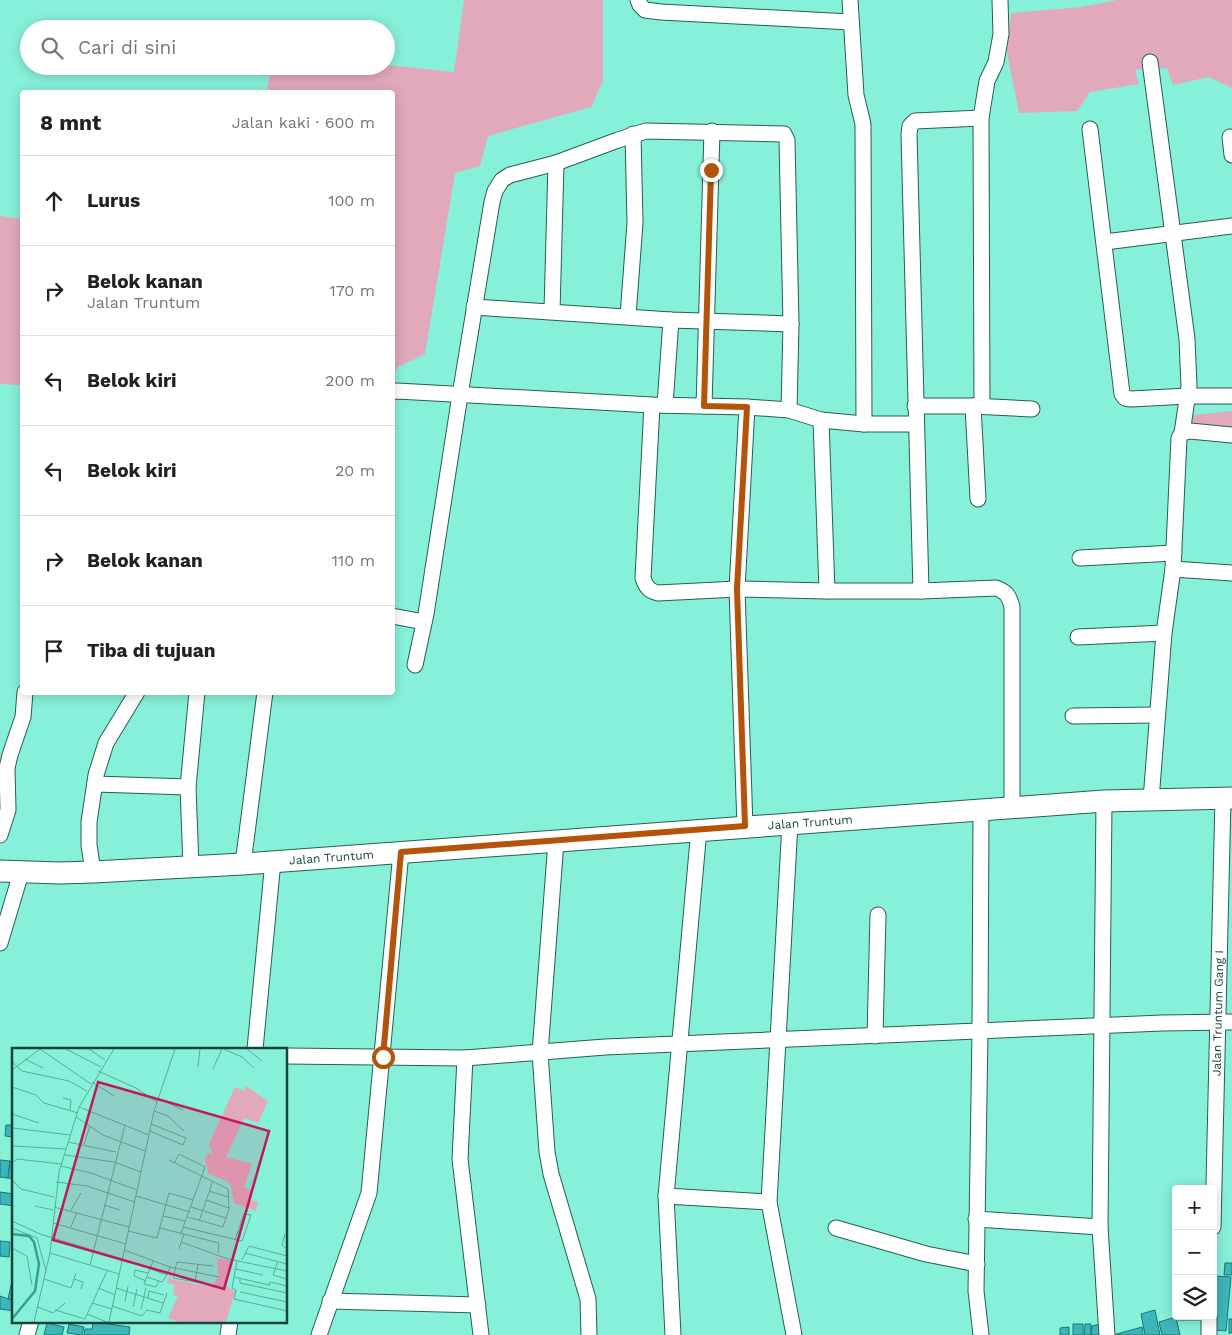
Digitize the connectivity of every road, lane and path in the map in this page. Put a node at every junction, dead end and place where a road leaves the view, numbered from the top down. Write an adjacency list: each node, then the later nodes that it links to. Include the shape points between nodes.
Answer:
1 (638, 0): 4 (street, via 645,10 661,12)
2 (850, 0): 4 (street)
3 (1000, 0): 6 (street, via 1001,34 996,62 987,81)
4 (850, 22): 34 (street, via 856,95 862,124)
5 (1150, 62): 14 (street)
6 (981, 118): 28 (street, via 915,121 910,126); 29 (street)
7 (1090, 129): 15 (street)
8 (712, 131): 9 (street, via 646,131); 20 (street); 21 (street, via 780,133 786,136)
9 (633, 134): 12 (street); 18 (street, via 635,223)
10 (1230, 136): 11 (street)
11 (1232, 155)
12 (556, 163): 16 (street, via 510,175 495,191); 17 (street)
13 (1232, 226): 14 (street)
14 (1173, 234): 15 (street); 24 (street, via 1187,339)
15 (1105, 242): 24 (street, via 1122,394 1131,399)
16 (474, 307): 17 (street); 23 (street)
17 (552, 311): 18 (street)
18 (628, 316): 19 (street)
19 (671, 320): 20 (street); 26 (street)
20 (708, 322): 21 (street); 27 (street)
21 (791, 324): 32 (street)
22 (395, 391): 23 (street)
23 (460, 395): 26 (street); 47 (street)
24 (1188, 396): 25 (street); 36 (street)
25 (1232, 396)
26 (659, 405): 27 (street); 43 (street, via 645,584 658,593)
27 (704, 406): 30 (street)
28 (915, 406): 29 (street); 35 (street)
29 (978, 406): 31 (street); 38 (street)
30 (747, 407): 32 (street); 43 (street)
31 (1032, 409)
32 (789, 410): 33 (street)
33 (821, 420): 34 (street); 44 (street)
34 (864, 424): 35 (street)
35 (916, 424): 45 (street)
36 (1182, 433): 37 (street); 39 (street, via 1177,450)
37 (1232, 435)
38 (978, 499)
39 (1174, 553): 40 (street); 41 (street)
40 (1080, 558)
41 (1173, 569): 42 (street); 48 (street)
42 (1232, 574)
43 (737, 589): 44 (street); 65 (street)
44 (827, 591): 45 (street)
45 (921, 591): 62 (street, via 996,588 1004,606 1008,622)
46 (395, 617): 47 (street)
47 (424, 622): 50 (street)
48 (1164, 633): 49 (street); 55 (street)
49 (1078, 637)
50 (415, 665)
51 (25, 695): 67 (street, via 23,717 7,768 8,810)
52 (135, 695): 57 (street, via 106,743)
53 (197, 695): 58 (street)
54 (265, 695): 71 (street)
55 (1157, 715): 56 (street); 60 (street)
56 (1073, 716)
57 (95, 784): 58 (street); 75 (street, via 88,822)
58 (188, 787): 72 (street)
59 (1227, 798): 60 (street, Jalan Truntum); 78 (street, Jalan Truntum Gang I)
60 (1151, 800): 61 (street, Jalan Truntum)
61 (1104, 801): 62 (street, Jalan Truntum); 79 (street)
62 (1008, 808): 63 (street, Jalan Truntum)
63 (981, 809): 64 (street, Jalan Truntum); 80 (street)
64 (790, 823): 65 (street, Jalan Truntum); 82 (street)
65 (745, 826): 66 (street, Jalan Truntum)
66 (699, 829): 68 (street, Jalan Truntum); 83 (street)
67 (0, 836)
68 (556, 841): 69 (street, Jalan Truntum); 85 (street)
69 (401, 852): 70 (street, Jalan Truntum); 87 (street)
70 (273, 861): 71 (street, Jalan Truntum); 84 (street)
71 (243, 864): 72 (street, Jalan Truntum)
72 (191, 866): 75 (street, Jalan Truntum)
73 (0, 871): 74 (street, Jalan Truntum)
74 (21, 872): 75 (street, Jalan Truntum); 77 (street)
75 (93, 872)
76 (878, 915): 81 (street)
77 (0, 943)
78 (1224, 1022): 79 (street); 89 (street, Jalan Truntum Gang I)
79 (1101, 1026): 80 (street); 93 (street)
80 (980, 1031): 81 (street); 92 (street)
81 (875, 1036): 82 (street)
82 (777, 1040): 83 (street); 91 (street)
83 (680, 1045): 85 (street); 90 (street)
84 (255, 1048)
85 (540, 1053): 88 (street); 105 (street, via 548,1160 588,1298)
86 (288, 1056): 87 (street)
87 (383, 1057): 88 (street); 96 (street, via 369,1193)
88 (465, 1058): 97 (street, via 460,1159)
89 (1215, 1185)
90 (666, 1196): 91 (street); 106 (street)
91 (769, 1202): 107 (street)
92 (976, 1219): 93 (street); 95 (street)
93 (1100, 1227): 109 (street)
94 (836, 1228): 95 (street, via 926,1254)
95 (977, 1264): 108 (street, via 976,1291)
96 (330, 1301): 97 (street); 103 (street)
97 (478, 1306): 104 (street)
98 (1209, 1320): 110 (street)
99 (31, 1322): 101 (street)
100 (230, 1322): 102 (street)
101 (27, 1335)
102 (228, 1335)
103 (319, 1335)
104 (481, 1335)
105 (589, 1335)
106 (673, 1335)
107 (794, 1335)
108 (981, 1335)
109 (1107, 1335)
110 (1209, 1335)

